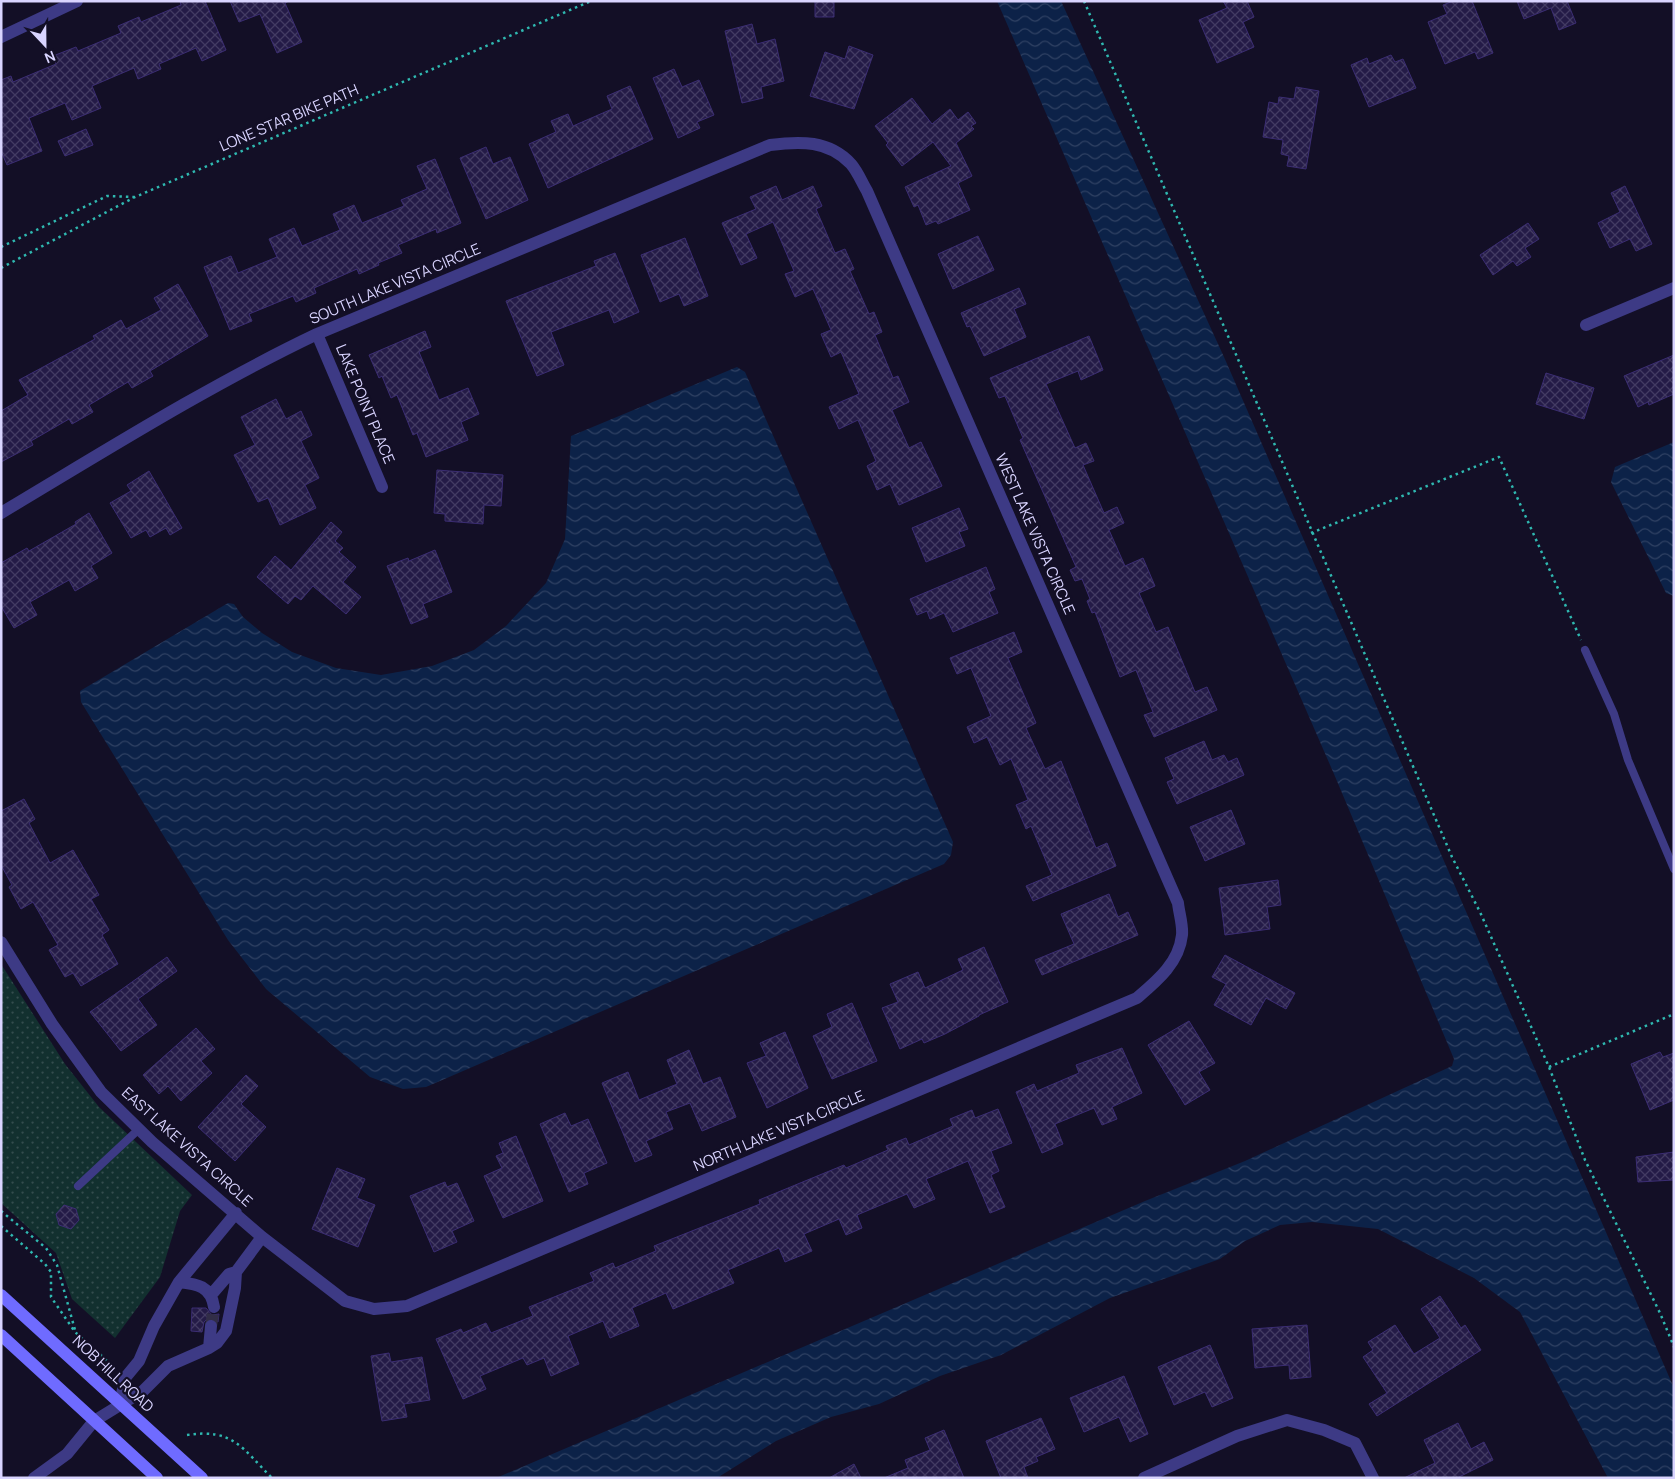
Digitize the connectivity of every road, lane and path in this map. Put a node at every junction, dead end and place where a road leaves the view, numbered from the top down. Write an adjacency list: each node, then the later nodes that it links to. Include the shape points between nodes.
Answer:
1 (77, 1): 4 (street)
2 (591, 1): 6 (path, LONE STAR BIKE PATH)
3 (1084, 1): 14 (path)
4 (1, 36)
5 (824, 145): 11 (street, SOUTH LAKE VISTA CIRCLE, via 800,141 770,145); 18 (street, WEST LAKE VISTA CIRCLE, via 851,164 868,191 1178,903 1182,934)
6 (136, 197): 7 (path, via 107,196); 8 (path, LONE STAR BIKE PATH)
7 (1, 247)
8 (1, 268)
9 (1674, 288): 10 (street)
10 (1586, 325)
11 (317, 334): 12 (street, LAKE POINT PLACE); 13 (street, SOUTH LAKE VISTA CIRCLE, via 266,358 138,430)
12 (382, 488)
13 (1, 514)
14 (1311, 533): 15 (path, via 1499,457); 20 (path, via 1452,857)
15 (1585, 650): 16 (lane, via 1614,714 1628,760)
16 (1674, 869)
17 (1, 942): 21 (street, EAST LAKE VISTA CIRCLE, via 52,1024 96,1084)
18 (1177, 952): 30 (street, NORTH LAKE VISTA CIRCLE, via 1165,974 1137,998 407,1306)
19 (1674, 1014): 20 (path)
20 (1549, 1066): 34 (path, via 1585,1160)
21 (139, 1129): 22 (lane); 24 (street, EAST LAKE VISTA CIRCLE)
22 (78, 1186)
23 (1, 1211): 32 (path, via 46,1248 57,1265)
24 (236, 1213): 26 (street, EAST LAKE VISTA CIRCLE); 28 (street)
25 (1, 1226): 32 (path, via 51,1272 51,1296)
26 (262, 1237): 27 (street); 30 (street, EAST LAKE VISTA CIRCLE, via 345,1301)
27 (236, 1272): 28 (street, via 229,1274 212,1301 202,1286); 35 (street, via 236,1288 226,1331)
28 (179, 1282): 37 (street, via 139,1361 125,1378)
29 (1, 1295): 37 (main road, NOB HILL ROAD)
30 (374, 1309)
31 (211, 1326): 35 (street)
32 (75, 1332): 36 (path)
33 (1, 1335): 38 (main road)
34 (1674, 1347)
35 (209, 1348): 37 (street, via 168,1366 143,1391)
36 (113, 1366)
37 (120, 1405): 38 (street); 42 (main road, NOB HILL ROAD)
38 (94, 1421): 40 (street, via 67,1454); 41 (main road)
39 (187, 1435): 43 (path, via 206,1432 224,1435)
40 (34, 1478)
41 (158, 1478)
42 (202, 1478)
43 (272, 1478)
44 (1144, 1478): 45 (street, via 1237,1436 1287,1420 1324,1430 1355,1444)
45 (1373, 1478)

